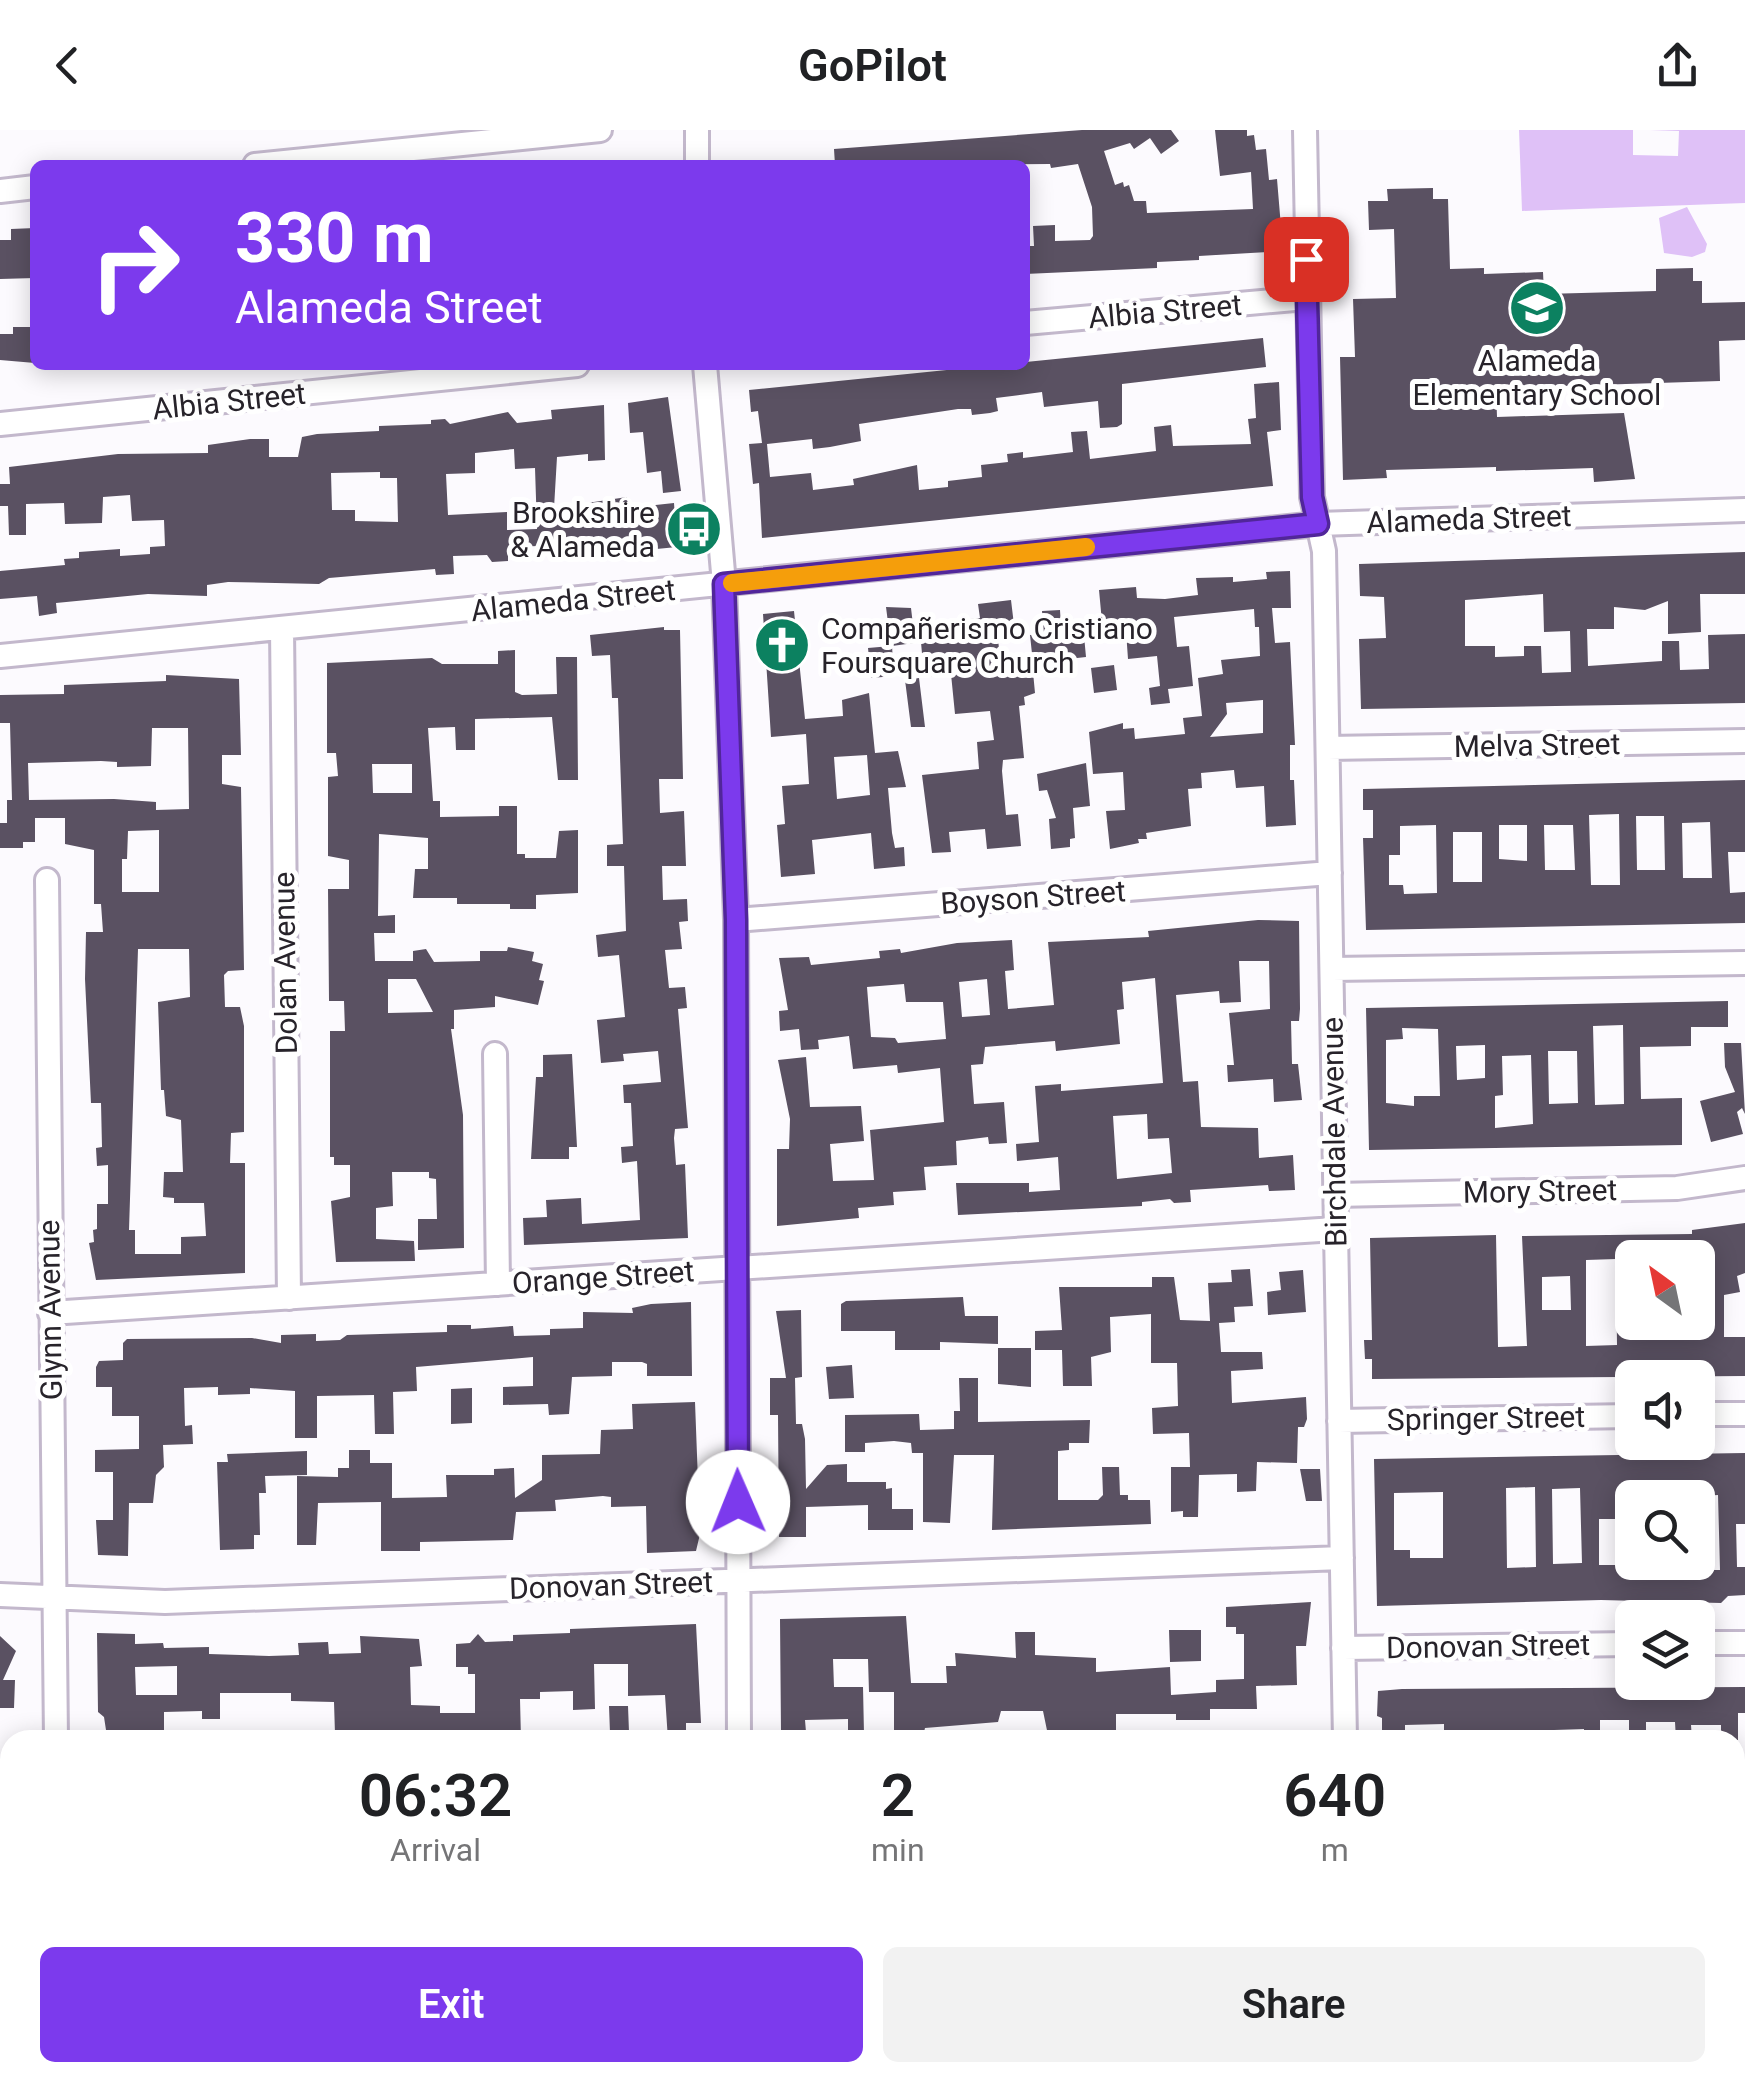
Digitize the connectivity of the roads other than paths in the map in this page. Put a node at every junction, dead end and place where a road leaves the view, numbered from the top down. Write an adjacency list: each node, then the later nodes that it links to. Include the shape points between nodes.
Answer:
1 (600, 130): 4 (street)
2 (697, 130): 5 (street)
3 (1305, 130): 8 (street, Birchdale Avenue)
4 (304, 160)
5 (697, 160)
6 (30, 188): 7 (street)
7 (0, 191)
8 (1306, 298): 9 (street, Albia Street); 14 (street, Birchdale Avenue)
9 (1030, 323)
10 (528, 370): 12 (street, Albia Street)
11 (704, 370): 15 (street)
12 (0, 424)
13 (1745, 510): 14 (street, Alameda Street)
14 (1318, 524): 15 (street, Alameda Street); 19 (street, Birchdale Avenue)
15 (724, 584): 16 (street, Alameda Street); 22 (street)
16 (282, 628): 17 (street, Alameda Street); 31 (street, Dolan Avenue)
17 (0, 656)
18 (1745, 741): 19 (street, Melva Street)
19 (1328, 748): 20 (street, Birchdale Avenue)
20 (1330, 873): 22 (street, Boyson Street); 24 (street, Birchdale Avenue)
21 (46, 880): 32 (street, Glynn Avenue)
22 (736, 920): 29 (street)
23 (1745, 963): 24 (street)
24 (1332, 969): 27 (street, Birchdale Avenue)
25 (496, 1054): 30 (street)
26 (1745, 1178): 27 (street, Mory Street, via 1677,1188)
27 (1335, 1195): 28 (street, Birchdale Avenue)
28 (1335, 1229): 29 (street, Orange Street); 36 (street, Birchdale Avenue)
29 (736, 1268): 30 (street, Orange Street); 38 (street)
30 (498, 1284): 31 (street, Orange Street)
31 (289, 1298): 32 (street, Orange Street)
32 (50, 1313): 40 (street, Glynn Avenue)
33 (1715, 1414): 34 (street)
34 (1745, 1414)
35 (1615, 1416): 36 (street, Springer Street)
36 (1339, 1421): 37 (street, Birchdale Avenue)
37 (1342, 1558): 38 (street, Donovan Street); 44 (street, Birchdale Avenue)
38 (738, 1580): 40 (street, Donovan Street, via 165,1602); 46 (street)
39 (0, 1595): 40 (street, Donovan Street)
40 (54, 1595): 45 (street, Glynn Avenue)
41 (1745, 1643): 43 (street)
42 (1615, 1644): 44 (street, Donovan Street)
43 (1715, 1644)
44 (1344, 1648): 47 (street, Birchdale Avenue)
45 (56, 1730)
46 (739, 1730)
47 (1345, 1730)

